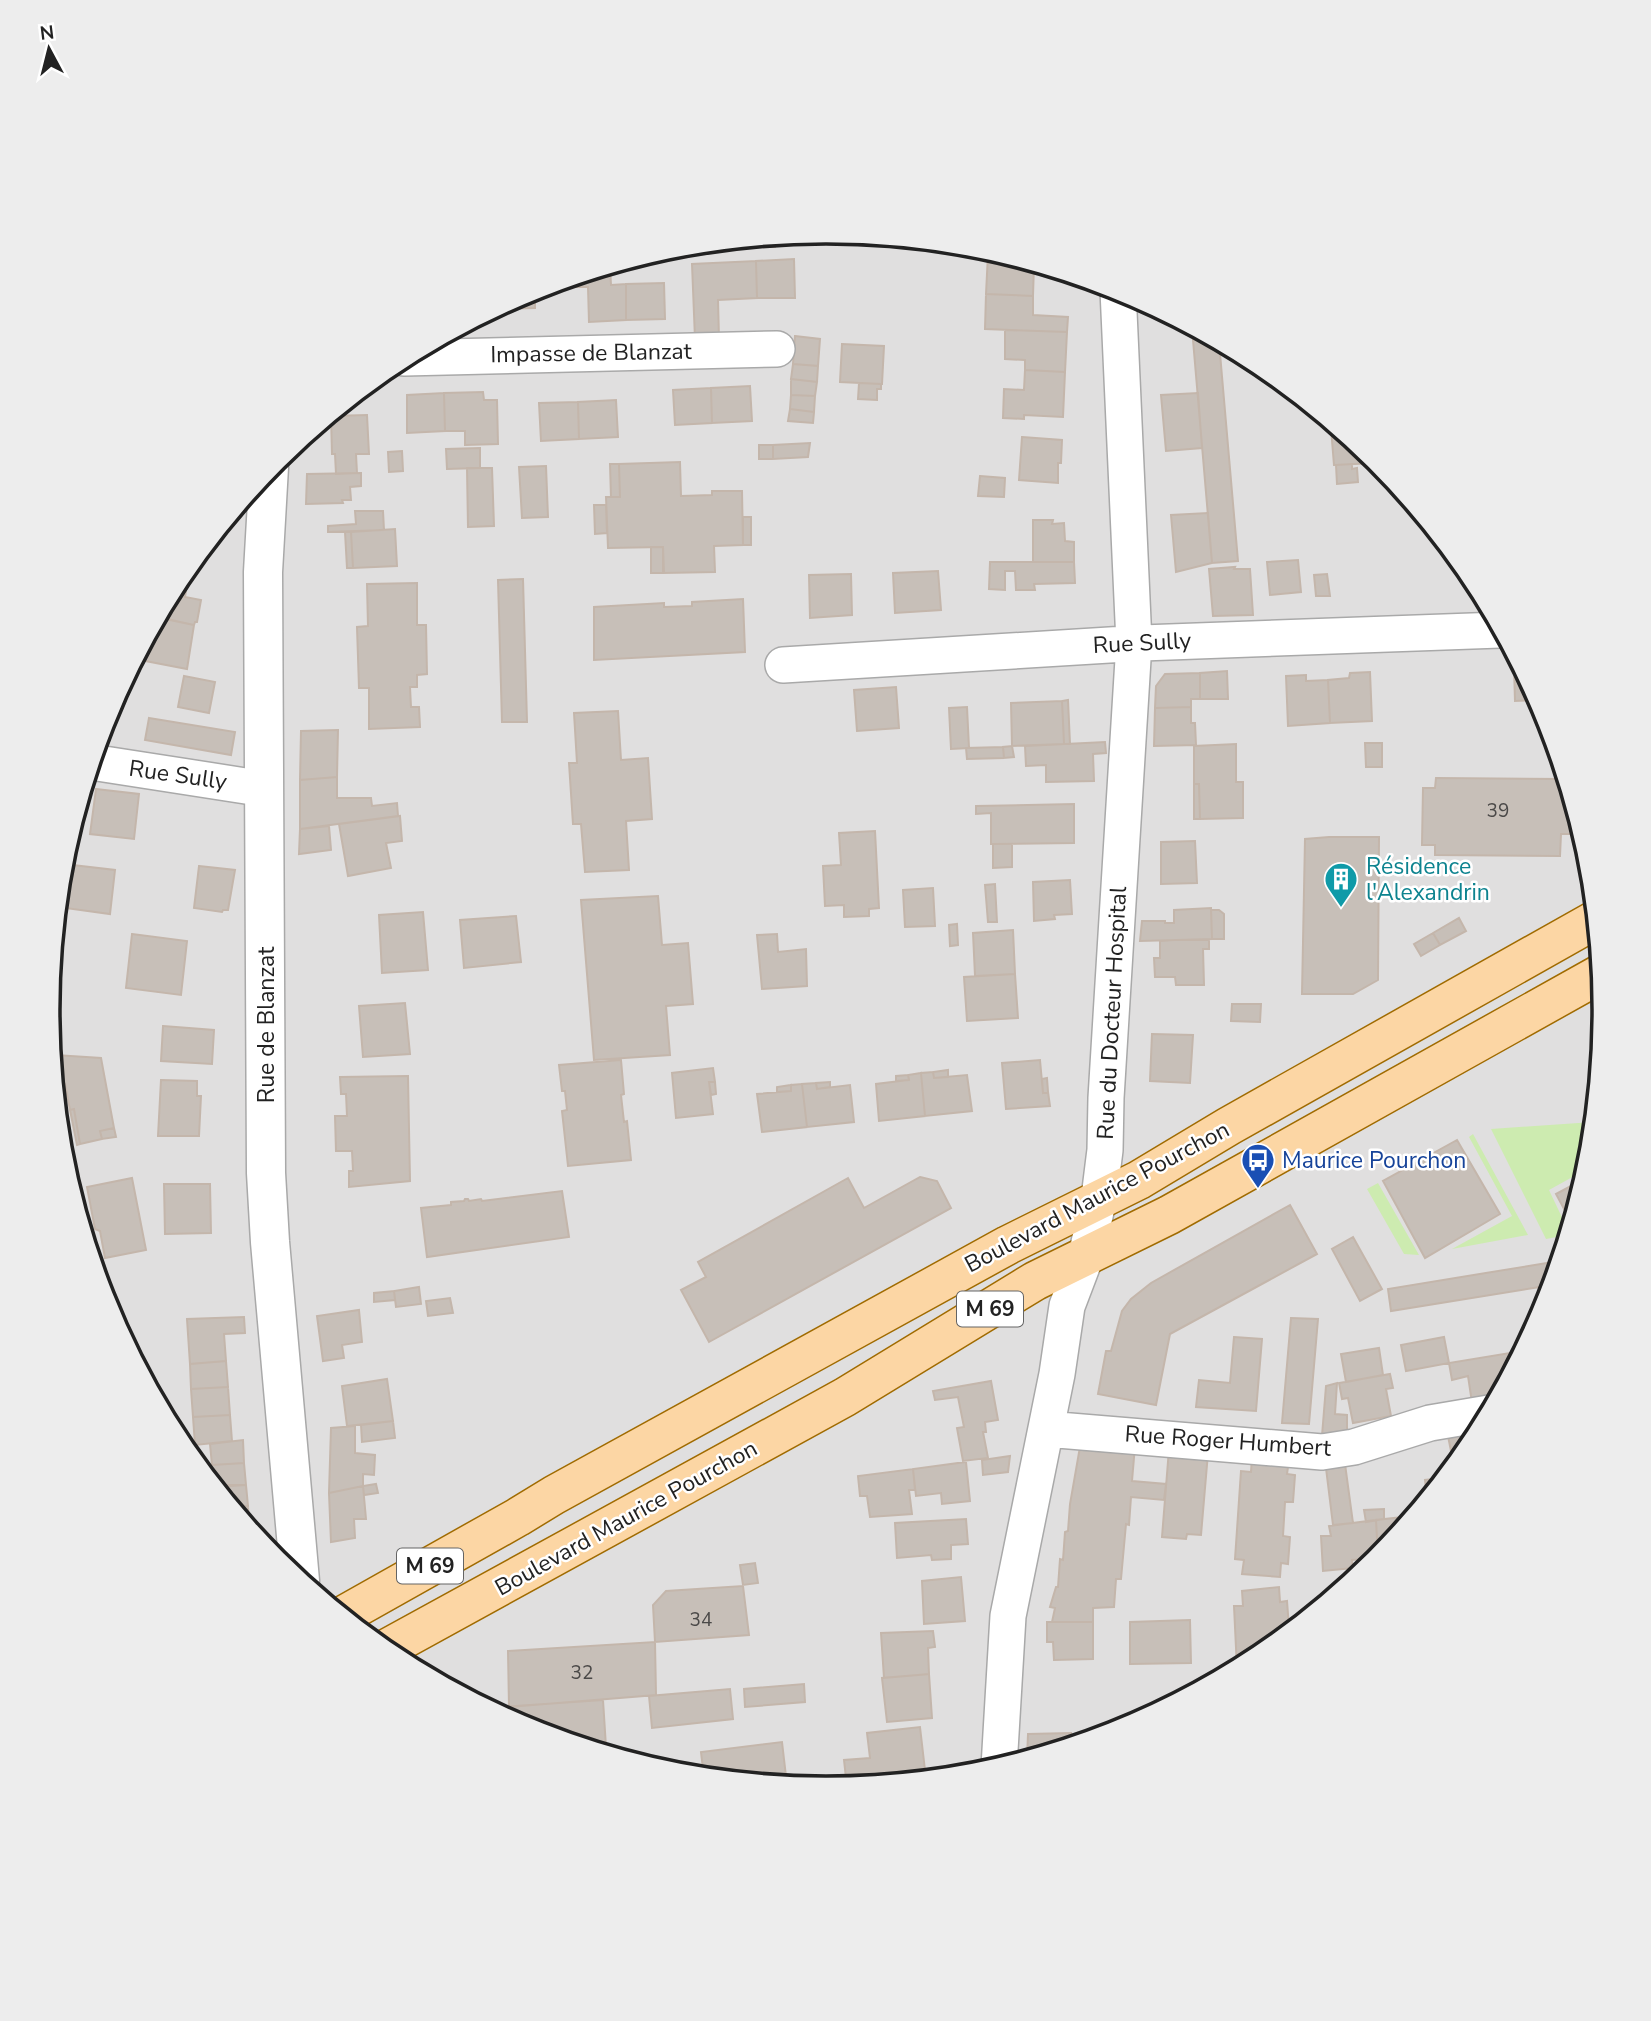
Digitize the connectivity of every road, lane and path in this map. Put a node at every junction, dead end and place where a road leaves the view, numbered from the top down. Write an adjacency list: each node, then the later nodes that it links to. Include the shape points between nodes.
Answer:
1 (1119, 303): 6 (street, Rue du Docteur Hospital)
2 (778, 349): 3 (street, Impasse de Blanzat)
3 (426, 357)
4 (269, 485): 9 (street, Rue de Blanzat, via 263,572)
5 (1491, 630): 6 (street, Rue Sully)
6 (1134, 643): 7 (street, Rue Sully); 12 (street, Rue du Docteur Hospital)
7 (783, 665)
8 (100, 763): 9 (street, Rue Sully)
9 (265, 789): 16 (street, Rue de Blanzat, via 268,1208)
10 (1586, 925): 12 (main road, Boulevard Maurice Pourchon / M 69, via 1139,1180)
11 (1591, 979): 13 (main road, Boulevard Maurice Pourchon / M 69, via 1169,1215)
12 (1099, 1198): 13 (street, Rue du Docteur Hospital); 17 (main road, Boulevard Maurice Pourchon / M 69)
13 (1087, 1256): 15 (street, Rue du Docteur Hospital, via 1067,1306); 18 (main road, Boulevard Maurice Pourchon / M 69, via 1035,1281 833,1404)
14 (1475, 1415): 15 (street, Rue Roger Humbert, via 1322,1452)
15 (1046, 1429): 19 (street, Rue du Docteur Hospital, via 1009,1616)
16 (298, 1565)
17 (351, 1611)
18 (395, 1644)
19 (1000, 1756)

